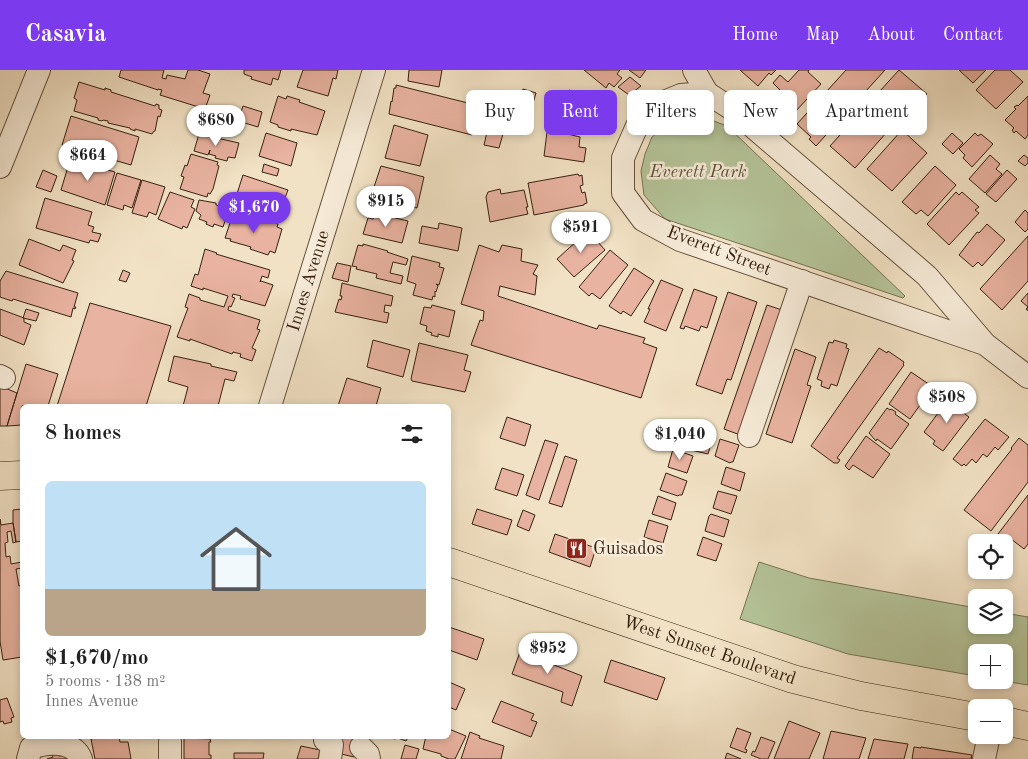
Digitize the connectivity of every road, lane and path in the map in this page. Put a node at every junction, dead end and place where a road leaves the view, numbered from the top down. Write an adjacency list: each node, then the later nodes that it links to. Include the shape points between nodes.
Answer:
1 (39, 70): 7 (street)
2 (374, 70): 11 (street, Innes Avenue)
3 (694, 70): 4 (street)
4 (705, 90)
5 (714, 97): 9 (street, Everett Street, via 732,109 927,276)
6 (633, 135): 8 (street, Everett Street, via 622,158 623,193 643,220 680,240)
7 (0, 167)
8 (802, 282): 9 (street, Everett Street); 12 (street)
9 (985, 344): 10 (street, Everett Street)
10 (1028, 378)
11 (271, 404)
12 (750, 436)
13 (20, 475): 14 (main road)
14 (0, 476)
15 (451, 563): 16 (main road, West Sunset Boulevard, via 793,679 861,696)
16 (968, 716)
17 (1013, 723): 18 (main road)
18 (1028, 726)
19 (987, 744): 22 (street)
20 (28, 759): 21 (street, via 31,748 45,743 70,746)
21 (81, 759)
22 (984, 759)

